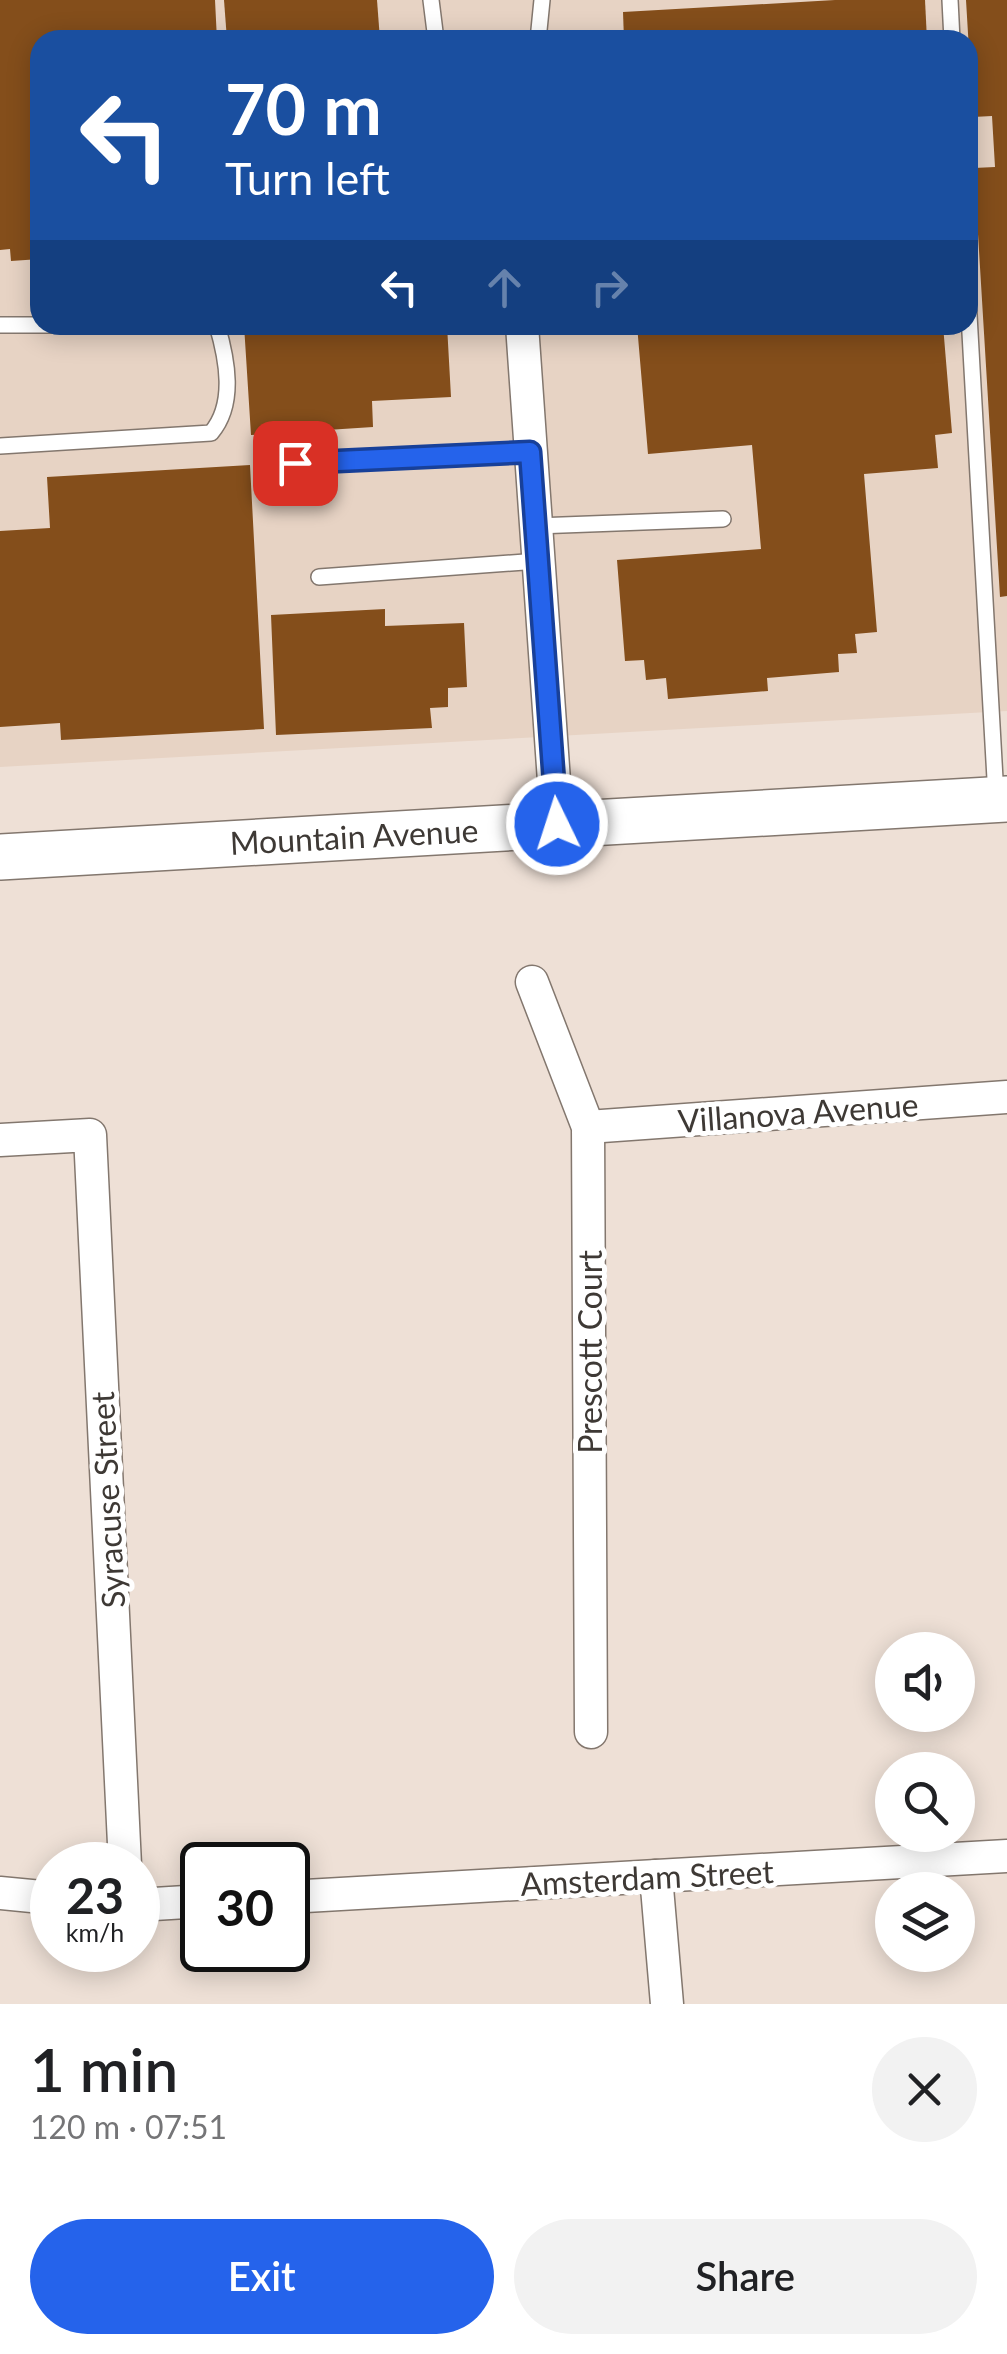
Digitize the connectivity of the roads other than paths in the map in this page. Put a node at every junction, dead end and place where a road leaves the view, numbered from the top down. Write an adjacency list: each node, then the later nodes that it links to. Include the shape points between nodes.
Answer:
1 (431, 0): 4 (lane)
2 (542, 0): 5 (lane)
3 (950, 0): 6 (lane)
4 (435, 30)
5 (539, 30)
6 (952, 30)
7 (0, 325): 8 (lane)
8 (30, 325)
9 (219, 335): 12 (lane, via 228,389 222,421 210,433)
10 (523, 335): 13 (street)
11 (970, 335): 20 (lane)
12 (0, 446)
13 (530, 452): 14 (lane); 16 (street)
14 (295, 463)
15 (723, 519): 16 (lane)
16 (536, 526): 17 (street)
17 (538, 561): 18 (lane); 22 (street)
18 (320, 576)
19 (1007, 631): 20 (lane)
20 (987, 632): 21 (lane)
21 (1002, 800): 22 (main road, Mountain Avenue)
22 (557, 824): 23 (main road, Mountain Avenue)
23 (0, 858)
24 (532, 982): 26 (street, Prescott Court)
25 (1007, 1097): 26 (street, Villanova Avenue)
26 (588, 1127): 28 (street, Prescott Court)
27 (0, 1140): 29 (street, Syracuse Street, via 90,1134)
28 (591, 1732)
29 (123, 1842)
30 (1007, 1856): 31 (street, Amsterdam Street)
31 (656, 1876): 33 (street, Amsterdam Street); 35 (street)
32 (0, 1893): 34 (street)
33 (310, 1895)
34 (30, 1896)
35 (666, 2004)

